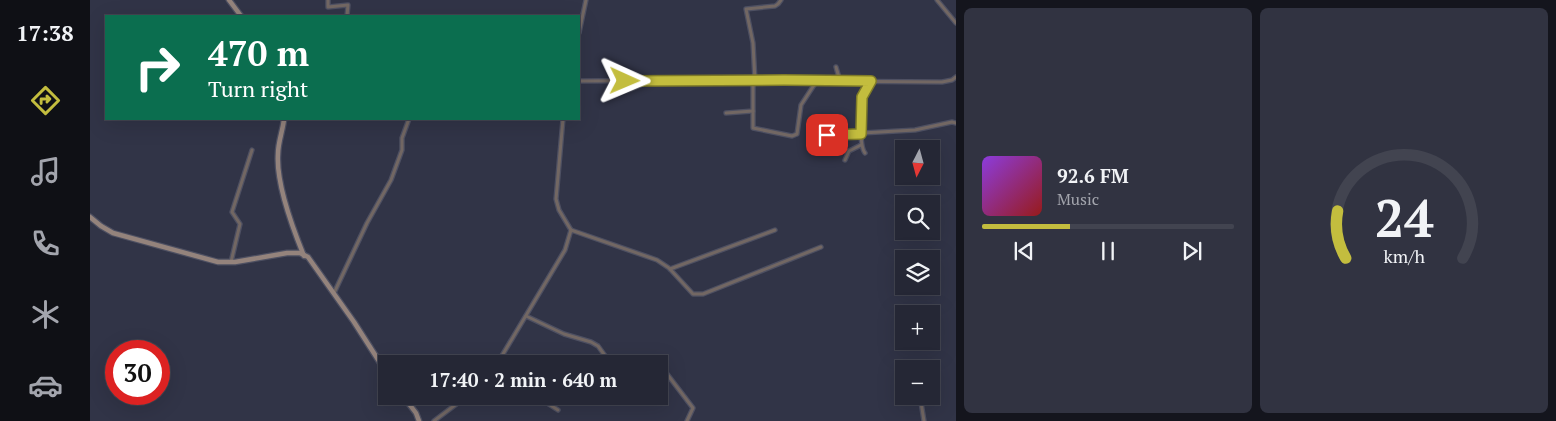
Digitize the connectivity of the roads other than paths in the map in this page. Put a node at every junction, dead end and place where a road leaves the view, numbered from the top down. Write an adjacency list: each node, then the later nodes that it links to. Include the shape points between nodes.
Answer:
1 (229, 0): 6 (street)
2 (328, 0): 7 (street, via 328,7 348,5)
3 (586, 0): 9 (street)
4 (781, 0): 13 (street, via 775,6 746,9 753,43)
5 (937, 0): 8 (street)
6 (240, 15)
7 (347, 15)
8 (956, 23)
9 (580, 28)
10 (836, 67): 15 (street)
11 (956, 77): 16 (street, via 942,82)
12 (580, 81): 13 (street)
13 (754, 81): 14 (street); 17 (street)
14 (816, 81): 15 (street); 17 (street, via 801,104 797,134 792,136 753,128)
15 (840, 81): 16 (street)
16 (871, 81): 23 (street, via 862,97)
17 (753, 111): 18 (street)
18 (726, 113)
19 (284, 120): 33 (street, via 278,154 279,170 287,209)
20 (409, 120): 36 (street, via 391,180)
21 (563, 120): 30 (street, via 556,200)
22 (956, 123): 23 (street)
23 (861, 134): 24 (street); 25 (street)
24 (827, 135)
25 (861, 145): 27 (street); 28 (street, via 849,151)
26 (252, 150): 34 (street, via 232,212 240,224)
27 (865, 152)
28 (845, 160)
29 (90, 217): 34 (street, via 122,236 212,261)
30 (571, 230): 35 (street, via 657,260); 37 (street, via 565,250)
31 (775, 230): 35 (street)
32 (821, 247): 35 (street, via 703,294 693,294)
33 (305, 257): 34 (street, via 300,253 287,253); 36 (street)
34 (231, 262)
35 (670, 269)
36 (334, 293): 40 (street)
37 (526, 316): 38 (street); 39 (street, via 564,334 592,342)
38 (502, 355)
39 (604, 355)
40 (378, 360)
41 (668, 375): 49 (street, via 693,408)
42 (409, 405): 47 (street)
43 (454, 405): 48 (street)
44 (550, 405): 46 (street)
45 (921, 405): 50 (street)
46 (558, 410)
47 (418, 420)
48 (434, 421)
49 (687, 421)
50 (924, 421)

